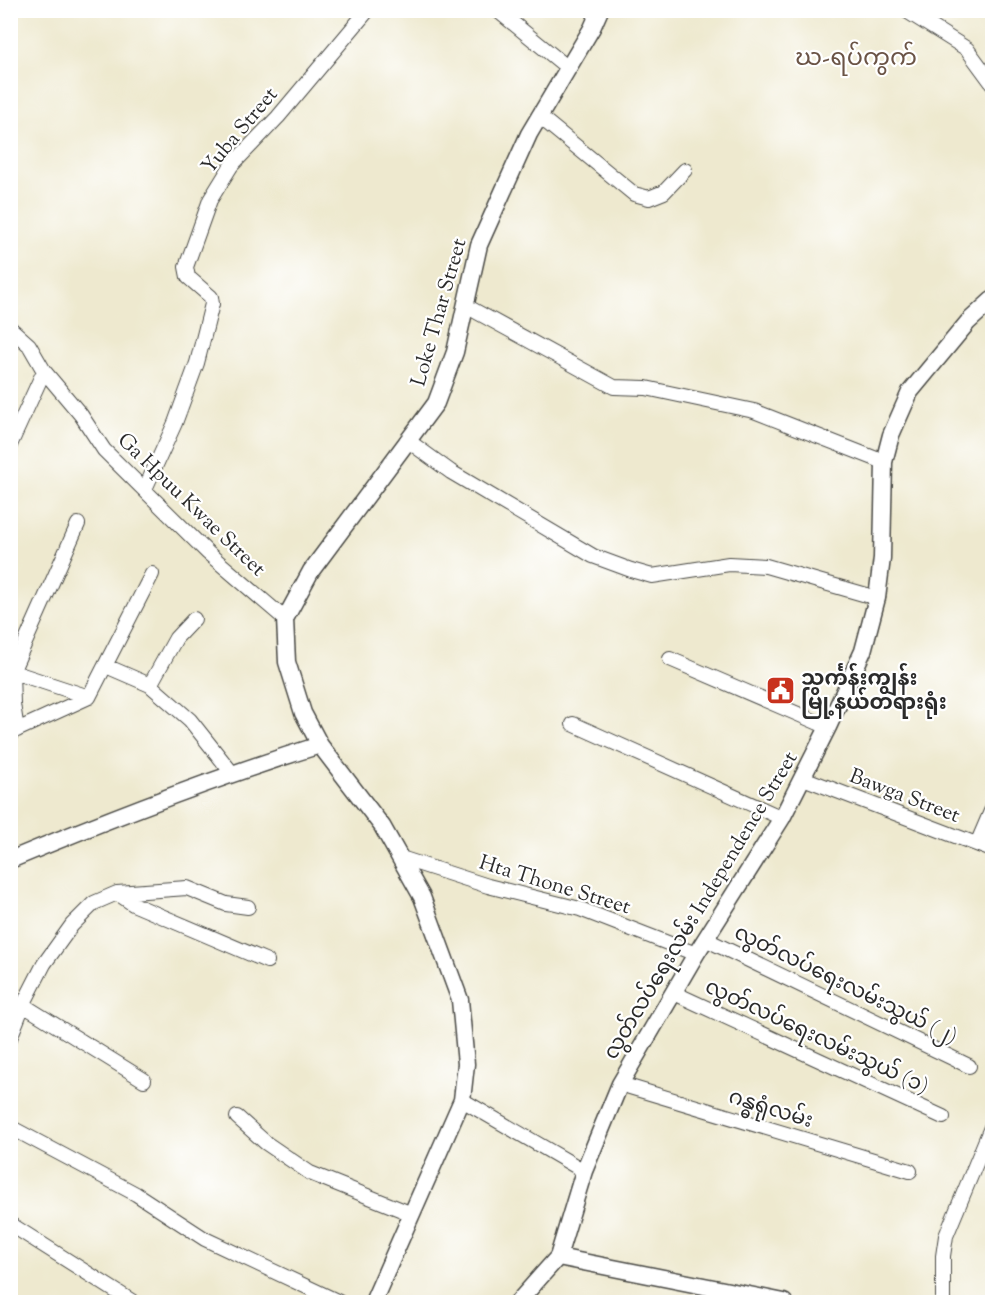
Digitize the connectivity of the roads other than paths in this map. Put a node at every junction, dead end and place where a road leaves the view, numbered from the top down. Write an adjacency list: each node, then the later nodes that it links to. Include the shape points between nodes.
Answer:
1 (368, 10): 16 (street, Yuba Street, via 231,166 210,200 186,267 188,277 211,297 212,304 176,423)
2 (497, 10): 5 (street)
3 (600, 10): 5 (street, Loke Thar Street)
4 (905, 10): 6 (street, via 967,49)
5 (568, 68): 7 (street, Loke Thar Street)
6 (993, 83)
7 (539, 116): 8 (street, via 634,194 649,198 663,192); 10 (street, Loke Thar Street, via 479,245)
8 (685, 170)
9 (993, 300): 15 (street, လွတ်လပ်ရေးလမ်း Independence Street, via 968,322 910,392 891,435)
10 (466, 306): 13 (street, Loke Thar Street, via 455,352 436,403); 15 (street, via 614,387 646,388 754,411)
11 (10, 328): 12 (street, Ga Hpuu Kwae Street, via 29,345)
12 (44, 371): 14 (street); 16 (street, Ga Hpuu Kwae Street, via 104,450)
13 (407, 440): 19 (street, via 451,472 593,556 631,570 652,576 729,564 766,566); 21 (street, Loke Thar Street, via 310,572)
14 (10, 445)
15 (885, 462): 19 (street, လွတ်လပ်ရေးလမ်း Independence Street)
16 (145, 489): 21 (street, Ga Hpuu Kwae Street, via 208,553)
17 (78, 524): 24 (street)
18 (152, 574): 23 (street)
19 (878, 598): 28 (street, လွတ်လပ်ရေးလမ်း Independence Street, via 862,651)
20 (194, 620): 25 (street, via 176,638)
21 (285, 620): 30 (street, via 287,662 303,713)
22 (670, 659): 28 (street)
23 (106, 666): 25 (street); 26 (street)
24 (11, 671): 26 (street); 29 (street)
25 (150, 685): 31 (street, via 190,720)
26 (89, 697): 29 (street)
27 (573, 724): 34 (street)
28 (828, 727): 32 (street, လွတ်လပ်ရေးလမ်း Independence Street)
29 (14, 731)
30 (320, 745): 31 (street); 37 (street, via 382,826)
31 (232, 772): 38 (street)
32 (803, 778): 34 (street, လွတ်လပ်ရေးလမ်း Independence Street); 35 (street, Bawga Street)
33 (993, 809): 35 (street)
34 (782, 818): 41 (street, လွတ်လပ်ရေးလမ်း Independence Street)
35 (977, 844): 36 (street, Bawga Street)
36 (993, 850)
37 (401, 858): 42 (street, Hta Thone Street, via 488,886 580,909); 50 (street, via 422,897 460,1000 466,1064)
38 (10, 860)
39 (117, 893): 40 (street, via 187,888 226,904); 43 (street, via 133,904); 45 (street, via 94,903 72,925 44,964)
40 (248, 907)
41 (705, 939): 42 (street, လွတ်လပ်ရေးလမ်း Independence Street); 47 (street, လွတ်လပ်ရေးလမ်းသွယ် (၂))
42 (696, 954): 44 (street, လွတ်လပ်ရေးလမ်း Independence Street)
43 (267, 962)
44 (674, 993): 49 (street, လွတ်လပ်ရေးလမ်း Independence Street); 52 (street, လွတ်လပ်ရေးလမ်းသွယ် (၁))
45 (23, 1005): 46 (street); 48 (street)
46 (10, 1038)
47 (969, 1065)
48 (144, 1080)
49 (620, 1084): 55 (street, လွတ်လပ်ရေးလမ်း Independence Street); 56 (street, ဂန္ဓရုံလမ်း)
50 (462, 1100): 55 (street); 57 (street)
51 (237, 1117): 57 (street, via 310,1173)
52 (943, 1117)
53 (993, 1125): 65 (street, via 946,1236)
54 (10, 1127): 61 (street, via 136,1194 205,1239)
55 (584, 1171): 59 (street, လွတ်လပ်ရေးလမ်း Independence Street)
56 (910, 1171)
57 (412, 1214): 62 (street)
58 (10, 1224): 60 (street)
59 (558, 1257): 63 (street, လွတ်လပ်ရေးလမ်း Independence Street); 64 (street)
60 (134, 1302)
61 (339, 1302)
62 (373, 1302)
63 (518, 1302)
64 (784, 1302)
65 (943, 1302)

